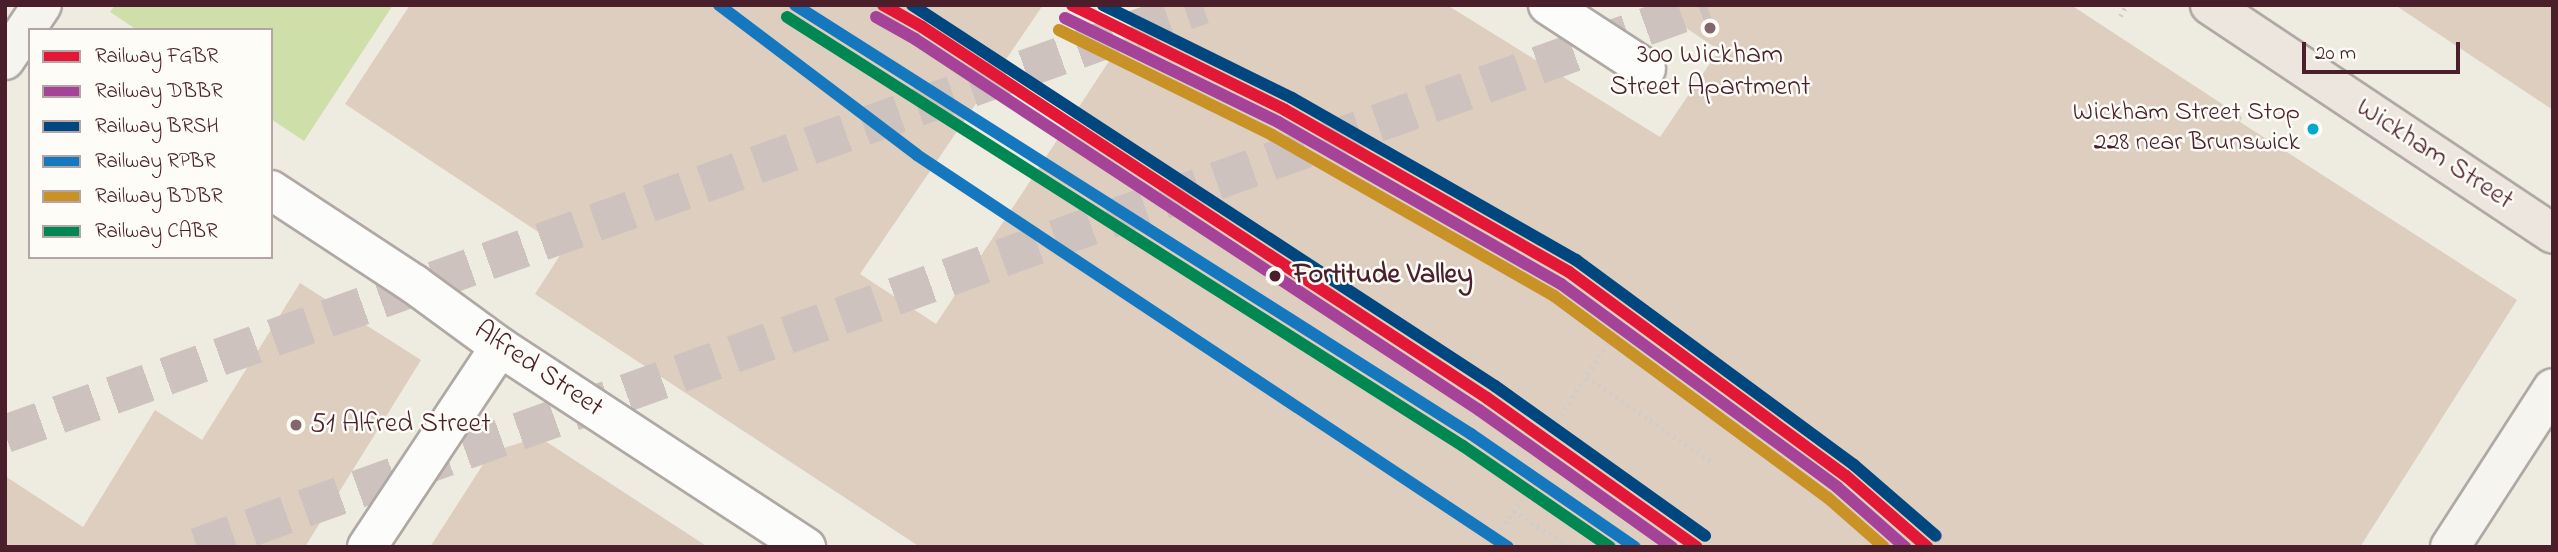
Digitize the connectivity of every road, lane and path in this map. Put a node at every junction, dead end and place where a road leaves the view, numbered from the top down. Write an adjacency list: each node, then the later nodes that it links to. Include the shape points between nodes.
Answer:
1 (1548, 5): 5 (street)
2 (2127, 5): 4 (path)
3 (2210, 5): 7 (main road, Wickham Street)
4 (2120, 16)
5 (1646, 69)
6 (273, 191): 9 (street, Alfred Street)
7 (2553, 234)
8 (1610, 340): 10 (path)
9 (500, 347): 17 (street); 18 (street, Alfred Street)
10 (1587, 377): 12 (path); 13 (path)
11 (2553, 388): 20 (street)
12 (1553, 427)
13 (1712, 462)
14 (1527, 493): 15 (path)
15 (1514, 511): 16 (path); 19 (path)
16 (1501, 529)
17 (367, 547)
18 (806, 547)
19 (1569, 547)
20 (2450, 547)

